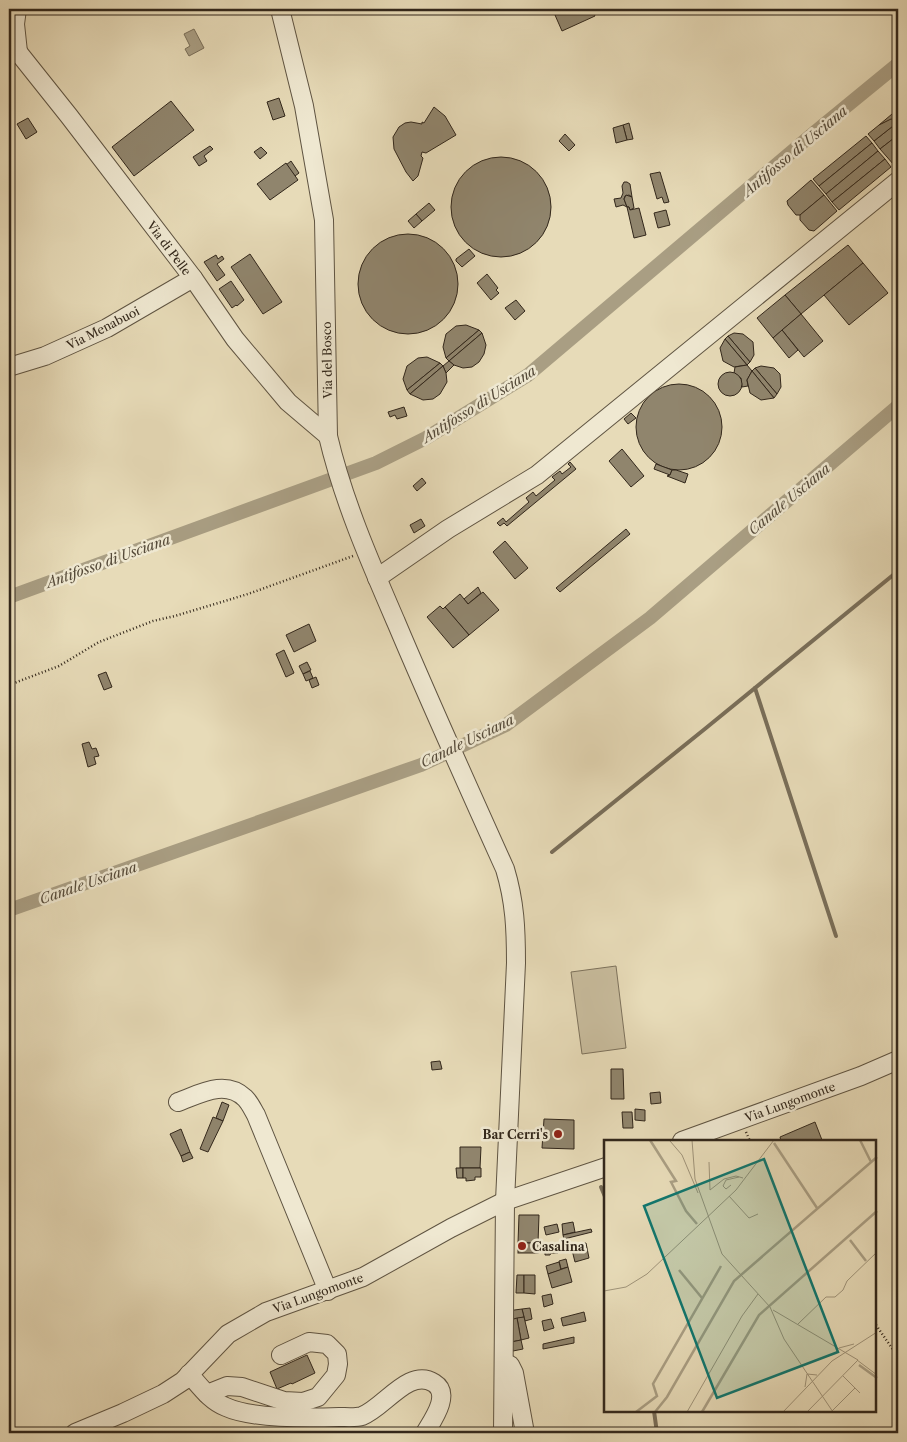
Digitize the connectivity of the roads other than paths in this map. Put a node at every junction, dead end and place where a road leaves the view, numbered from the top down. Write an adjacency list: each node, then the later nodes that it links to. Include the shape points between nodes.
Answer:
1 (16, 9): 3 (street, Via di Pelle)
2 (280, 9): 7 (street, Via del Bosco, via 304,106 324,220)
3 (12, 45): 5 (street, Via di Pelle)
4 (898, 181): 8 (street, via 537,476 448,529)
5 (192, 278): 6 (street, Via Menabuoi, via 107,328 44,356); 7 (street, Via di Pelle, via 235,339 288,402)
6 (9, 367)
7 (328, 436): 8 (street, Via del Bosco, via 335,464)
8 (377, 578): 13 (street, Via del Bosco, via 505,869 512,892 516,927)
9 (898, 1060): 11 (street, Via Lungomonte)
10 (178, 1102): 14 (street, via 217,1088 233,1090 246,1099 256,1115)
11 (685, 1140)
12 (604, 1168): 13 (street, Via Lungomonte)
13 (506, 1201): 14 (street, Via Lungomonte, via 363,1277); 15 (street, Via del Bosco)
14 (328, 1290): 17 (street, Via Lungomonte, via 266,1312 228,1334)
15 (504, 1351): 21 (street, Via del Bosco); 22 (street, via 514,1373)
16 (281, 1355): 18 (street, via 309,1342 327,1344 337,1354 336,1375 318,1397 303,1402 284,1401 242,1387 227,1386)
17 (189, 1374): 18 (street); 19 (street, Via Lungomonte, via 162,1394)
18 (207, 1394): 20 (street, via 225,1407 251,1414 314,1418 361,1416 405,1384 422,1379 434,1383 441,1390 442,1400)
19 (75, 1433)
20 (425, 1433)
21 (503, 1433)
22 (525, 1433)

